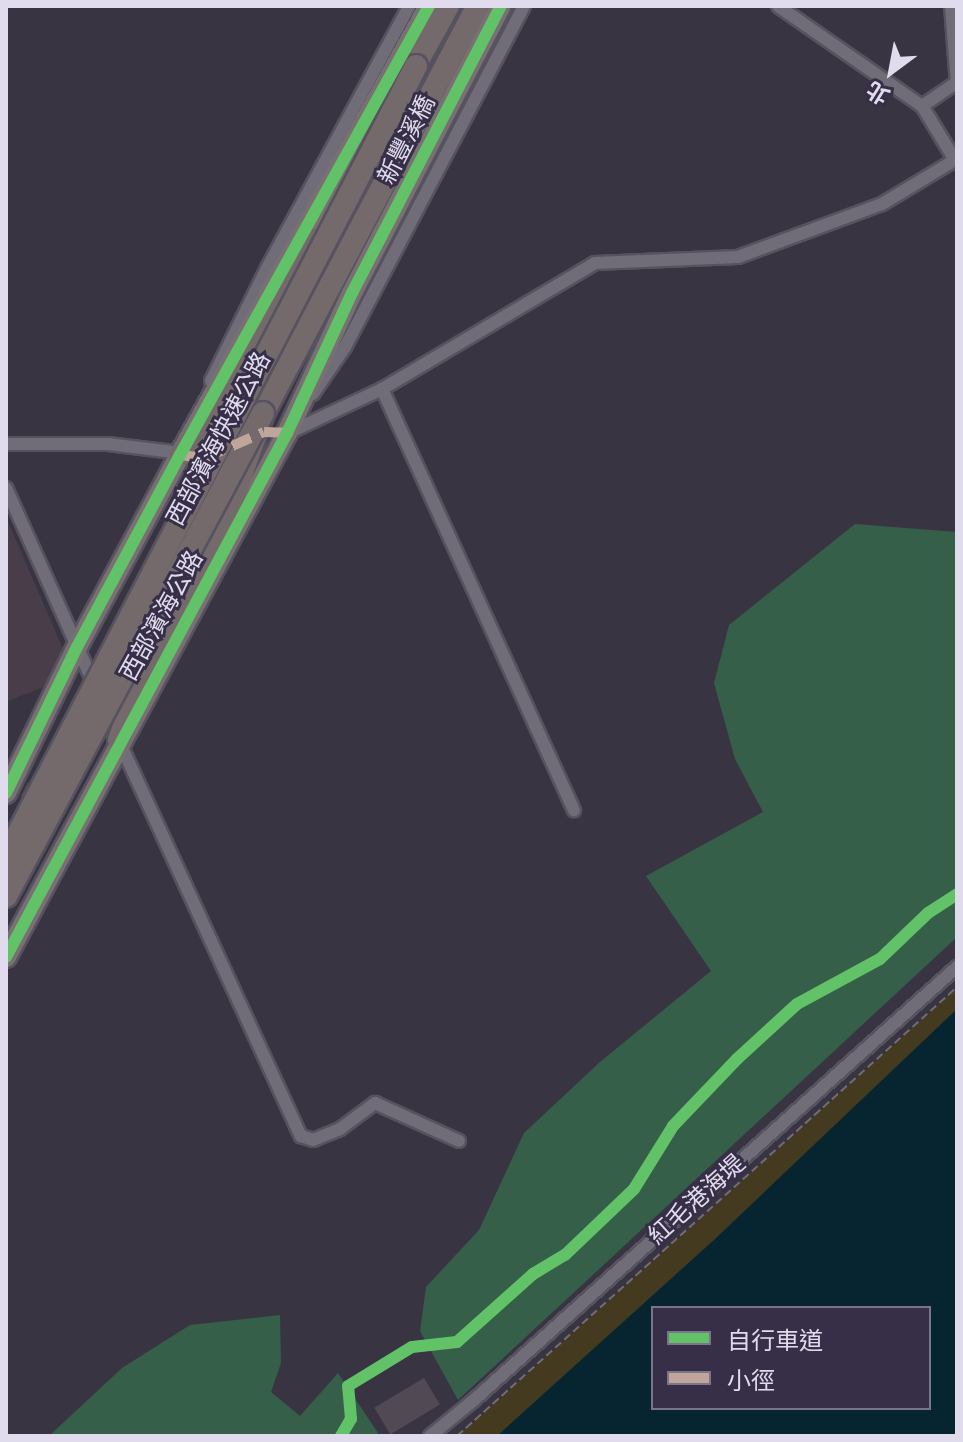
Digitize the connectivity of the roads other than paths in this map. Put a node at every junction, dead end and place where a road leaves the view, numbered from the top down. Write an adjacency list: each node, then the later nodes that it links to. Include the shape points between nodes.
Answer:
1 (409, 6): 17 (street, via 260,281)
2 (429, 6): 17 (main road, 新豐溪橋)
3 (448, 6): 9 (highway, 西部濱海快速公路)
4 (478, 6): 14 (highway, 西部濱海快速公路)
5 (501, 6): 12 (main road, 新豐溪橋)
6 (524, 6): 15 (street, via 345,347)
7 (778, 6): 11 (street)
8 (951, 6): 10 (street)
9 (416, 66): 17 (highway, bridge, via 229,395); 23 (highway, 西部濱海快速公路, bridge)
10 (956, 84): 11 (street)
11 (922, 106): 13 (street, via 955,160 882,204 738,257 595,263)
12 (352, 293): 15 (main road, 西部濱海公路)
13 (382, 389): 15 (street); 22 (street)
14 (263, 413): 20 (highway, bridge, via 231,504 145,665); 24 (highway, 西部濱海快速公路, bridge)
15 (287, 433): 20 (main road, 西部濱海公路)
16 (6, 444): 17 (street, via 108,444)
17 (180, 455): 19 (main road)
18 (6, 488): 19 (street)
19 (77, 647): 20 (street); 21 (main road)
20 (119, 740): 25 (main road, 西部濱海公路); 27 (street, via 301,1136 320,1138 375,1103)
21 (6, 793)
22 (574, 810)
23 (6, 857)
24 (6, 896)
25 (6, 957)
26 (957, 967): 28 (street)
27 (459, 1141)
28 (430, 1436)

